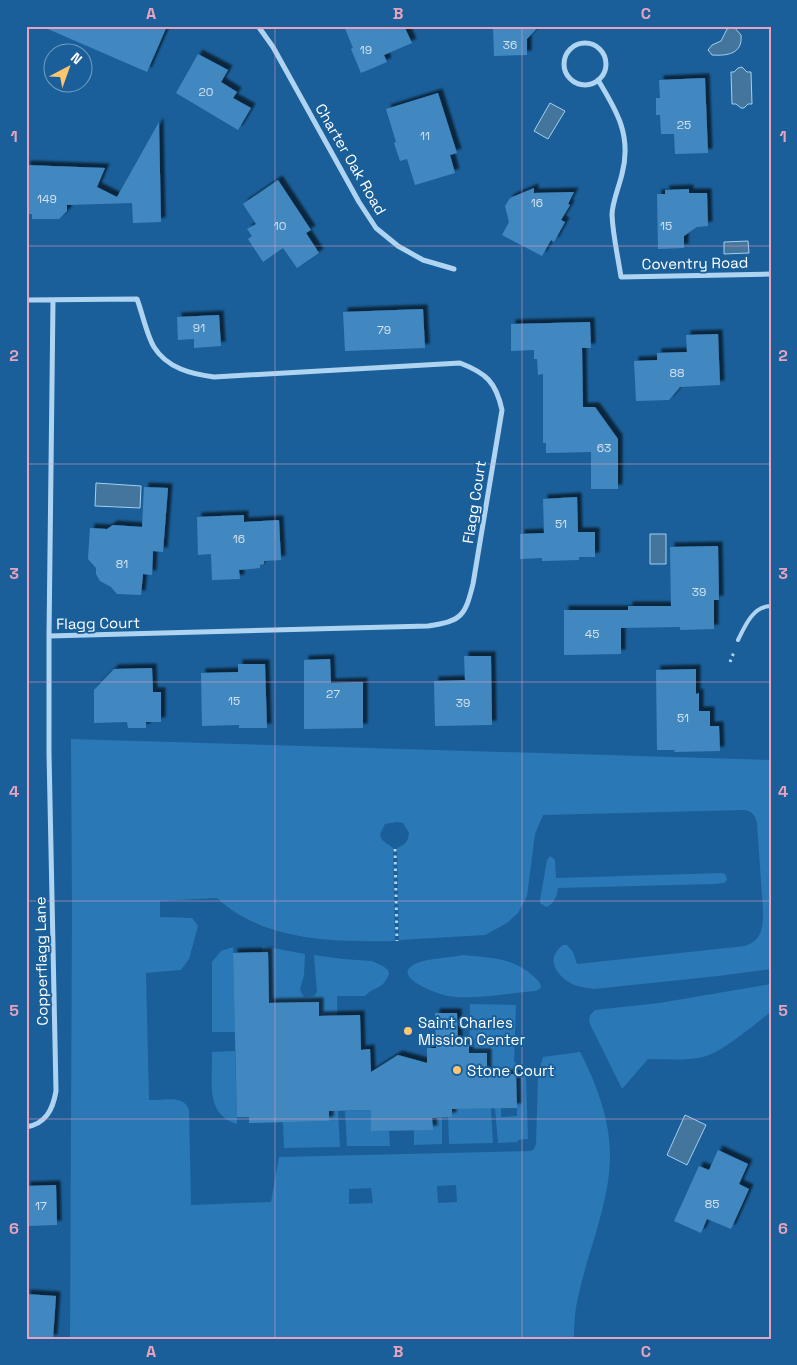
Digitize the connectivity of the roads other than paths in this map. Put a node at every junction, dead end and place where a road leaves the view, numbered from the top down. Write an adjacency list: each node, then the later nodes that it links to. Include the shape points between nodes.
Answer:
1 (258, 26): 3 (street, Charter Oak Road, via 376,228 423,260)
2 (598, 80): 2 (street, via 606,67 602,53 585,43 572,47 564,64 568,77 586,85); 4 (street, Coventry Road, via 620,120 626,147 612,214 621,277)
3 (454, 268)
4 (771, 274)
5 (26, 300): 6 (street)
6 (53, 300): 8 (street, Copperflagg Lane); 8 (street, Flagg Court, via 137,299 153,346 178,368 195,374 214,377 460,363 476,369 488,379 498,393 502,410 473,584 468,603 460,616 448,623)
7 (771, 606): 9 (lane, via 758,610)
8 (49, 636): 10 (street, Copperflagg Lane, via 56,1091 54,1106 42,1121)
9 (738, 640)
10 (26, 1126)

